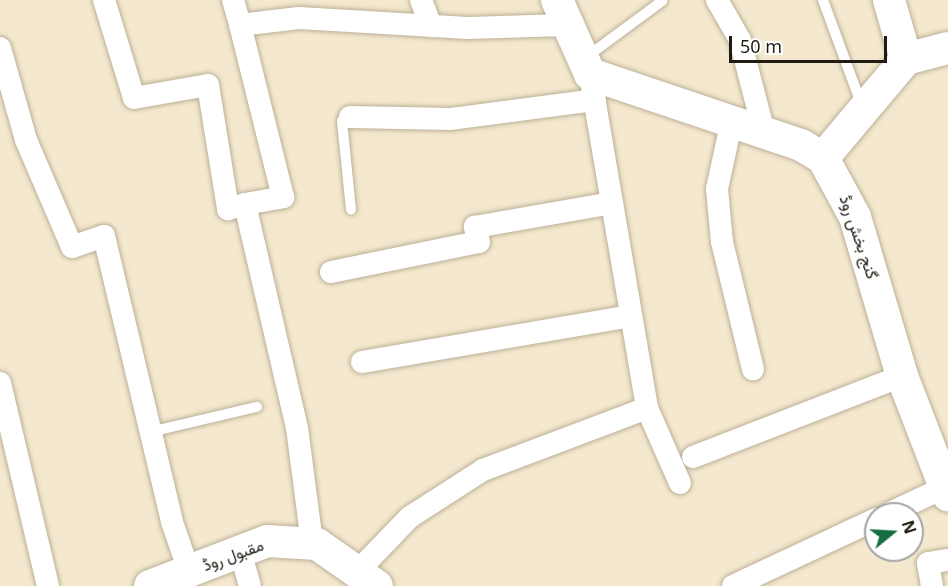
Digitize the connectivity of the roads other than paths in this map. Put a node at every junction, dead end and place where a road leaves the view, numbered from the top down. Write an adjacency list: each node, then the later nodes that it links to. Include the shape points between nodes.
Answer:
1 (104, 0): 21 (street, via 134,98 208,85 228,209)
2 (233, 0): 9 (street)
3 (421, 0): 10 (street)
4 (717, 0): 18 (street, via 740,40)
5 (823, 0): 15 (lane)
6 (890, 0): 13 (street)
7 (662, 2): 14 (lane)
8 (561, 12): 10 (street); 14 (street)
9 (240, 25): 10 (street, via 299,18); 21 (street, via 283,197)
10 (431, 26)
11 (0, 48): 31 (street, via 26,140 72,247 104,236)
12 (948, 48): 13 (street)
13 (906, 59): 15 (street)
14 (589, 78): 16 (street, via 451,119); 17 (street); 20 (street)
15 (863, 110): 19 (street)
16 (350, 117): 22 (lane, via 342,121)
17 (732, 120): 18 (street); 26 (street, via 717,189 722,242)
18 (764, 132): 19 (street)
19 (822, 158): 27 (street, گنج بخش روڈ, via 855,217)
20 (612, 203): 23 (street, via 475,228 479,242); 24 (street)
21 (245, 204): 37 (street, via 297,428)
22 (351, 210)
23 (331, 272)
24 (631, 316): 25 (street); 30 (street)
25 (362, 362)
26 (753, 369)
27 (902, 376): 32 (street); 34 (street, گنج بخش روڈ)
28 (0, 383): 42 (street)
29 (257, 407): 31 (lane)
30 (647, 408): 33 (street); 41 (street, via 483,470 410,517)
31 (150, 432): 40 (street)
32 (693, 457)
33 (680, 483)
34 (947, 491): 35 (street)
35 (919, 502)
36 (864, 525): 45 (street)
37 (312, 543): 38 (street, مقبول روڈ, via 267,541); 41 (street)
38 (240, 551): 40 (street, مقبول روڈ); 44 (street)
39 (948, 560): 46 (street, via 928,563)
40 (189, 571): 43 (street, مقبول روڈ)
41 (367, 579)
42 (48, 586)
43 (150, 586)
44 (250, 586)
45 (733, 586)
46 (932, 586)

